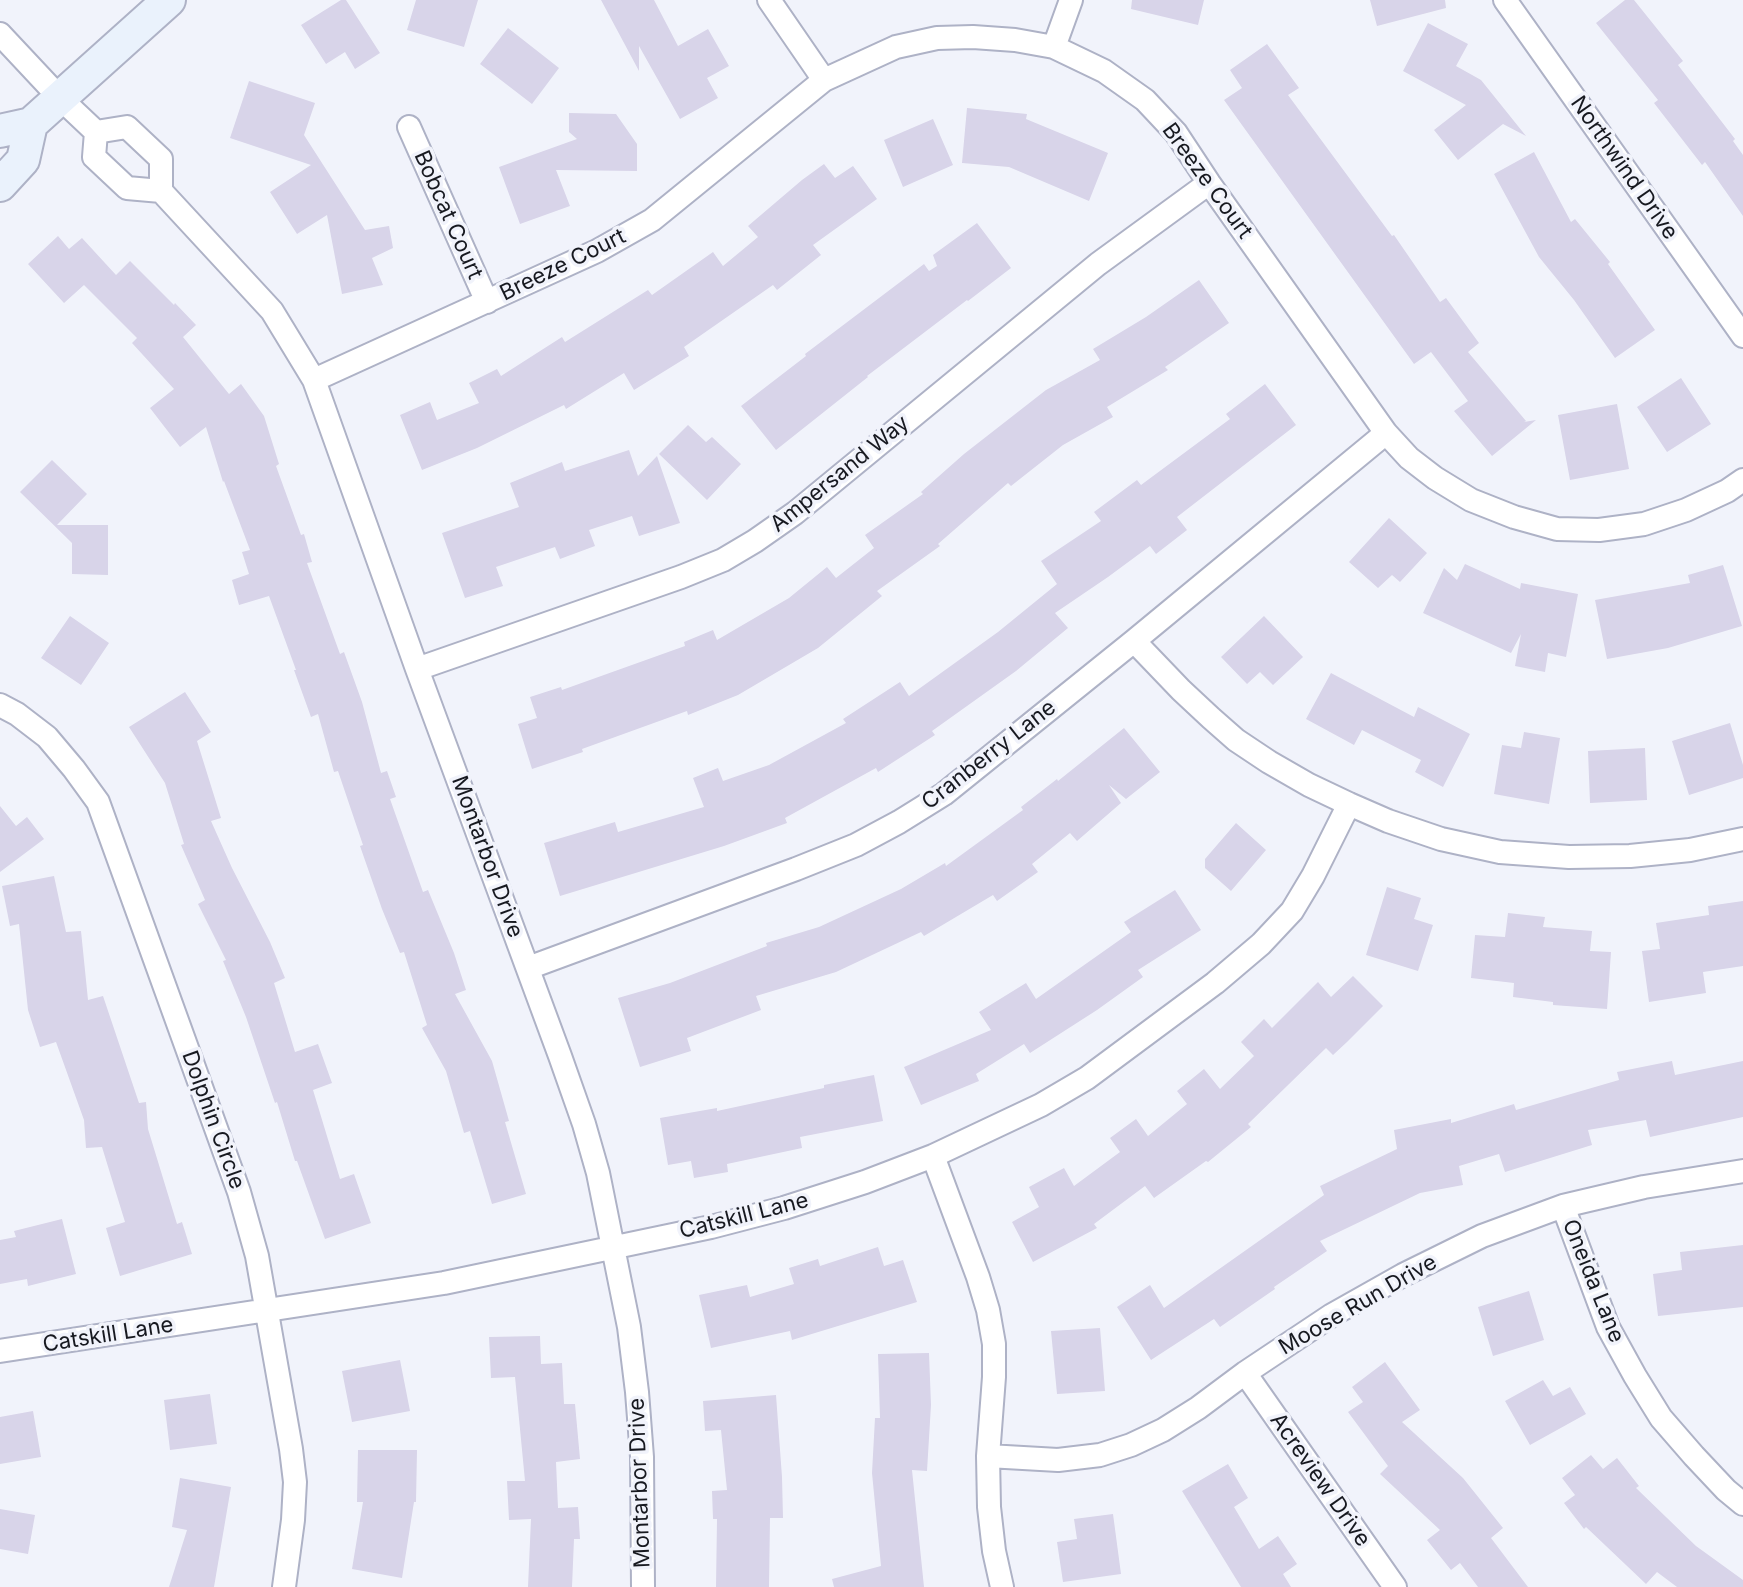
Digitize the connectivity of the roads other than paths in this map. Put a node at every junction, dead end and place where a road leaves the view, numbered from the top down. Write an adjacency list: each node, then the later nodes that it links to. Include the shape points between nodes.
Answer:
1 (169, 0): 8 (main road)
2 (769, 0): 7 (street)
3 (1071, 0): 6 (street)
4 (1505, 0): 16 (street, Northwind Drive)
5 (0, 34): 8 (street)
6 (1054, 47): 7 (street, Breeze Court, via 937,38 896,47); 12 (street, Breeze Court, via 1104,71 1145,100 1176,133)
7 (824, 80): 15 (street, Breeze Court, via 652,220)
8 (60, 98): 9 (main road); 11 (street)
9 (16, 127): 13 (main road, via 23,160)
10 (409, 127): 15 (street, Bobcat Court)
11 (96, 132): 14 (street, via 94,157 127,188); 14 (street, via 127,127 161,159)
12 (1209, 183): 18 (street, Breeze Court); 21 (street, Ampersand Way, via 1098,264 755,541 681,577)
13 (0, 185)
14 (161, 191): 17 (street, Montarbor Drive, via 272,311)
15 (487, 302): 17 (street, Breeze Court)
16 (1743, 336)
17 (314, 380): 21 (street, Montarbor Drive)
18 (1386, 433): 19 (street, Breeze Court, via 1409,458 1471,500 1557,529 1644,524 1686,510); 20 (street, Cranberry Lane)
19 (1743, 480)
20 (1134, 641): 23 (street, via 1236,740); 25 (street, Cranberry Lane, via 944,794 899,822 796,869)
21 (417, 669): 25 (street, Montarbor Drive)
22 (0, 705): 30 (street, Dolphin Circle, via 47,737 98,802 239,1192)
23 (1349, 804): 24 (street, via 1441,839 1500,852 1630,856); 26 (street, Catskill Lane, via 1292,911 1215,983 1087,1078)
24 (1743, 839)
25 (528, 968): 29 (street, Montarbor Drive, via 584,1124)
26 (933, 1156): 29 (street, Catskill Lane, via 784,1208); 33 (street, via 990,1322 994,1377)
27 (1743, 1171): 28 (street, Moose Run Drive)
28 (1563, 1206): 32 (street, Moose Run Drive, via 1482,1236 1403,1275); 34 (street, Oneida Lane, via 1608,1327 1635,1376 1661,1418)
29 (612, 1247): 30 (street, Catskill Lane, via 444,1283); 36 (street, Montarbor Drive, via 637,1392)
30 (266, 1311): 31 (street, Catskill Lane); 35 (street, Dolphin Circle, via 295,1482)
31 (0, 1351)
32 (1245, 1373): 33 (street, Moose Run Drive, via 1198,1408 1131,1445 1058,1460); 38 (street, Acreview Drive)
33 (988, 1456): 37 (street, via 989,1507)
34 (1743, 1504)
35 (284, 1587)
36 (643, 1587)
37 (1002, 1587)
38 (1395, 1587)

